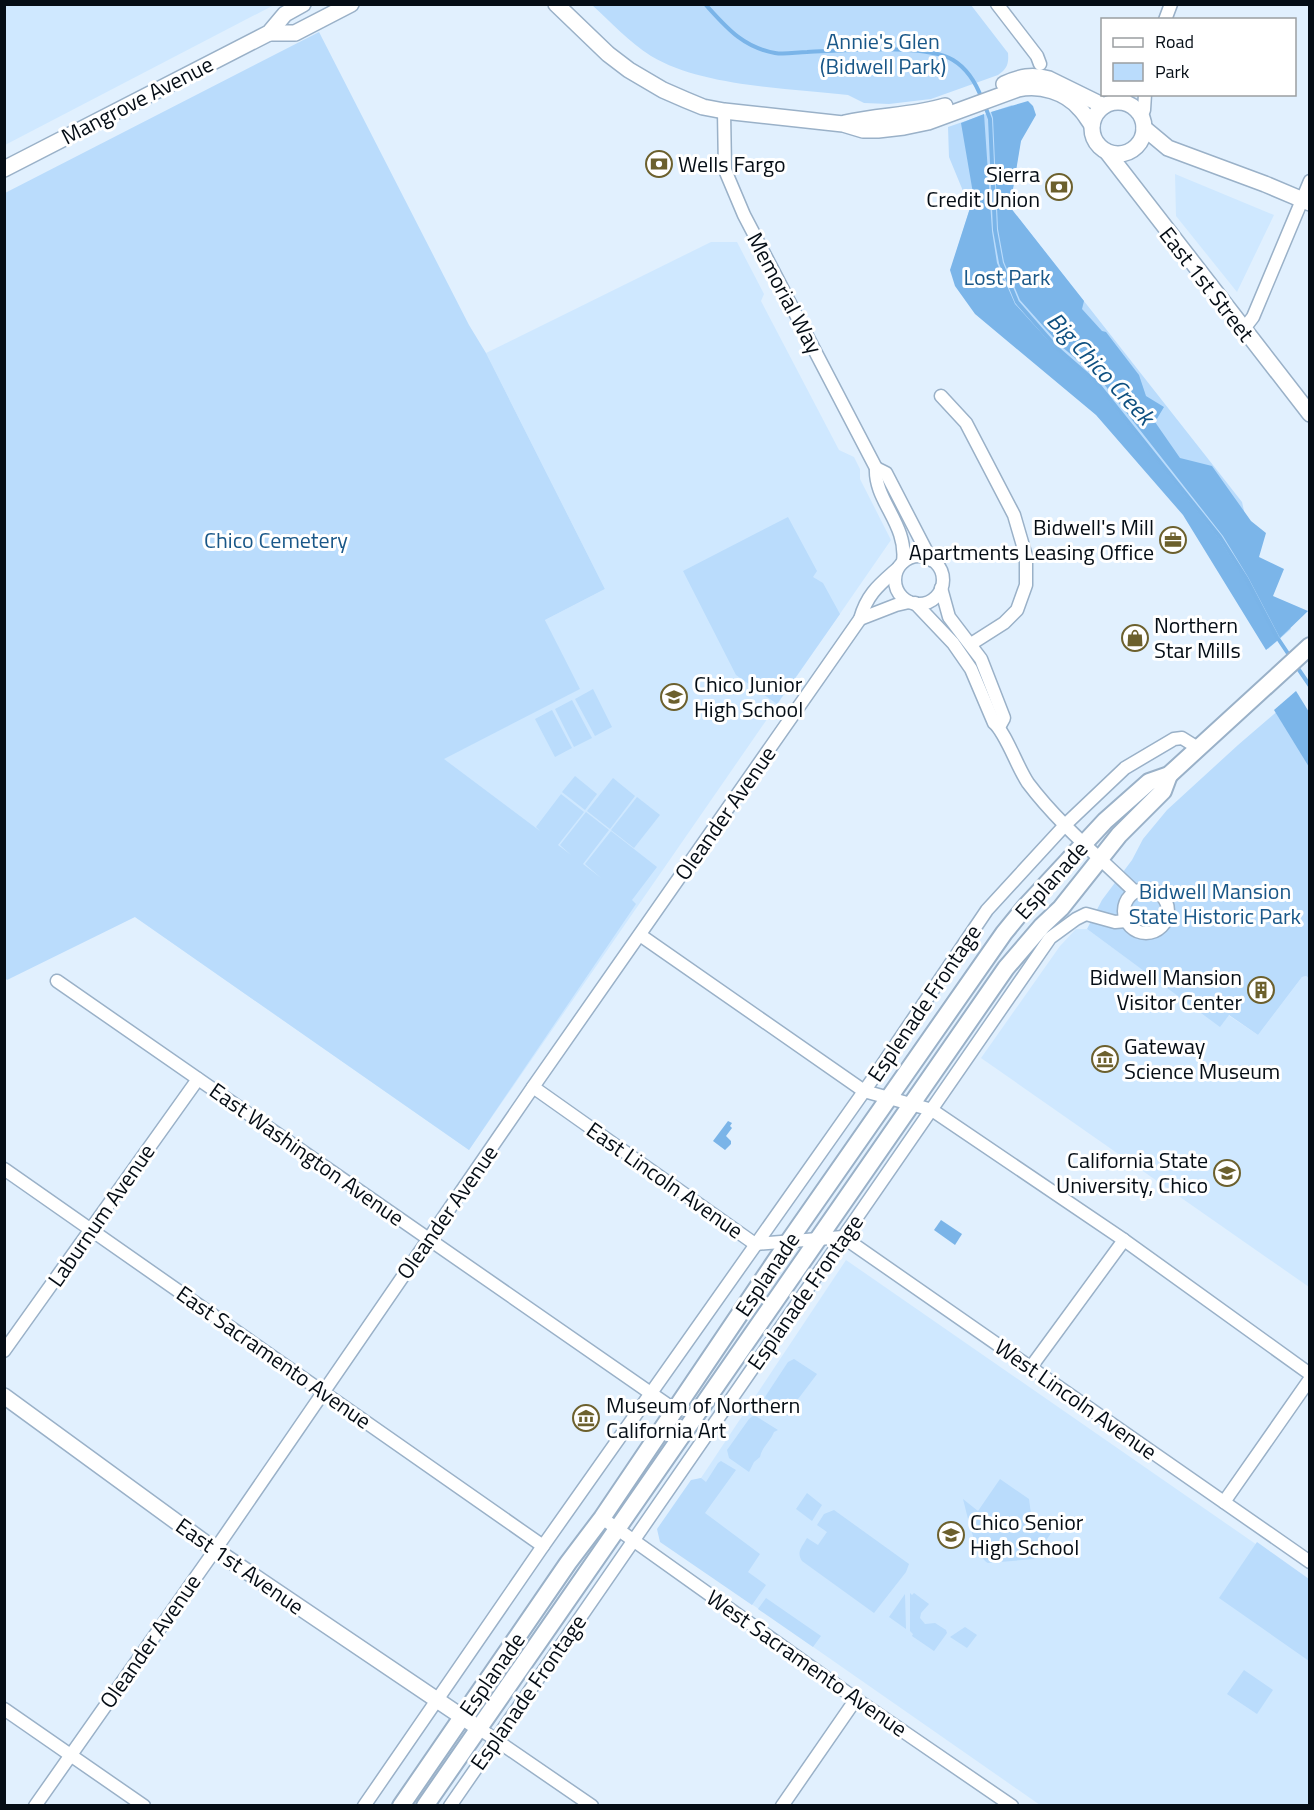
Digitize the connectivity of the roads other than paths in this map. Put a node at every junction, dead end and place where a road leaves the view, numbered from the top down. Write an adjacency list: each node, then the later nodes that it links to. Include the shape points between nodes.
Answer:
1 (303, 4): 5 (street, Mangrove Avenue, via 285,14)
2 (351, 4): 5 (street, Mangrove Avenue, via 295,33)
3 (556, 4): 10 (street, via 629,70 686,100)
4 (997, 4): 6 (street)
5 (269, 33): 14 (street, Mangrove Avenue)
6 (1040, 64)
7 (1002, 89): 9 (street, via 1022,77 1041,77); 10 (street, via 912,126 886,129 863,130 843,124); 12 (street, via 1031,87 1052,91 1071,100)
8 (1145, 96): 11 (street)
9 (1116, 101): 11 (street, via 1132,106); 12 (street, via 1094,118)
10 (724, 111): 20 (street, Memorial Way, via 725,170 736,198)
11 (1142, 122): 13 (street, via 1139,144 1132,150); 16 (street, via 1168,148)
12 (1092, 125): 13 (street, via 1095,141)
13 (1107, 152): 17 (street, East 1st Street)
14 (4, 169)
15 (1310, 181): 16 (street)
16 (1306, 201): 17 (street)
17 (1243, 330): 19 (street, East 1st Street)
18 (940, 396): 26 (street, via 966,423 1014,515 1026,556 1026,585 1017,610)
19 (1310, 414)
20 (876, 468): 21 (street, Memorial Way, via 886,473); 22 (street, Memorial Way, via 875,479 903,537)
21 (931, 560): 22 (street, via 913,556); 23 (street, via 942,574)
22 (900, 565): 24 (street, via 896,586); 25 (street, Oleander Avenue, via 872,592)
23 (941, 588): 24 (street, via 928,602); 26 (street, via 949,617)
24 (912, 603): 25 (street); 28 (street, via 953,643 971,669)
25 (860, 619): 36 (street, Oleander Avenue)
26 (971, 644): 28 (street, via 981,658 1004,718)
27 (1310, 646): 29 (main road, Esplanade)
28 (999, 728): 31 (street, via 1027,782)
29 (1198, 748): 30 (main road, Esplanade); 31 (street, Esplenade Frontage, via 1182,738 1165,742 1125,768)
30 (1168, 775): 32 (main road, Esplanade, via 1149,782); 33 (main road, Esplanade, via 1163,791)
31 (1066, 824): 32 (street); 40 (street, Esplenade Frontage, via 987,910)
32 (1085, 843): 33 (street); 41 (main road, Esplanade, via 1004,933)
33 (1100, 857): 34 (street); 42 (main road, Esplanade, via 1061,908 1006,968)
34 (1135, 892): 35 (street, via 1126,902); 35 (street, via 1156,892 1166,902 1167,916 1160,928 1146,933 1133,929)
35 (1126, 921): 43 (street, Esplanade Frontage, via 1086,914 1050,938)
36 (640, 935): 39 (street, Oleander Avenue); 40 (street)
37 (57, 981): 38 (street, East Washington Avenue)
38 (198, 1079): 45 (street, Laburnum Avenue); 48 (street, East Washington Avenue)
39 (533, 1087): 48 (street, Oleander Avenue); 51 (street, East Lincoln Avenue)
40 (864, 1091): 41 (street); 51 (street)
41 (889, 1098): 42 (street); 50 (main road, Esplanade)
42 (912, 1104): 43 (street); 47 (main road, Esplanade)
43 (932, 1110): 46 (street, Esplanade Frontage); 49 (street)
44 (4, 1168): 45 (street, East Sacramento Avenue)
45 (91, 1230): 52 (street, Laburnum Avenue); 55 (street, East Sacramento Avenue)
46 (843, 1236): 47 (street, East Lincoln Avenue); 53 (street, West Lincoln Avenue); 62 (street, Esplanade Frontage)
47 (819, 1238): 50 (street, East Lincoln Avenue); 61 (main road, Esplanade)
48 (428, 1239): 55 (street, Oleander Avenue); 56 (street, East Washington Avenue)
49 (1124, 1240): 53 (street); 54 (street)
50 (789, 1241): 51 (street, East Lincoln Avenue); 58 (main road, Esplanade)
51 (755, 1244): 56 (street)
52 (4, 1351)
53 (1031, 1367): 59 (street, West Lincoln Avenue)
54 (1310, 1376): 59 (street)
55 (324, 1392): 63 (street, East Sacramento Avenue); 64 (street, Oleander Avenue)
56 (651, 1394): 58 (street, East Washington Avenue); 63 (street)
57 (4, 1396): 64 (street, East 1st Avenue)
58 (675, 1410): 60 (main road, Esplanade)
59 (1224, 1502): 65 (street, West Lincoln Avenue)
60 (602, 1518): 61 (street, West Sacramento Avenue); 69 (main road, Esplanade)
61 (618, 1529): 62 (street, West Sacramento Avenue); 70 (main road, Esplanade)
62 (633, 1540): 66 (street, West Sacramento Avenue); 71 (street, Esplanade Frontage)
63 (543, 1546): 67 (street)
64 (215, 1550): 67 (street, East 1st Avenue); 72 (street, Oleander Avenue)
65 (1310, 1562)
66 (856, 1699): 80 (street); 81 (street, West Sacramento Avenue)
67 (436, 1701): 69 (street, East 1st Avenue); 75 (street)
68 (4, 1709): 72 (street)
69 (462, 1718): 70 (street, East 1st Avenue); 76 (main road, Esplanade)
70 (480, 1729): 71 (street); 77 (main road, Esplanade)
71 (496, 1739): 78 (street, Esplanade Frontage); 79 (street)
72 (70, 1755): 73 (street, Oleander Avenue); 74 (street)
73 (35, 1806)
74 (144, 1806)
75 (364, 1806)
76 (401, 1806)
77 (425, 1806)
78 (450, 1806)
79 (592, 1806)
80 (782, 1806)
81 (1012, 1806)

